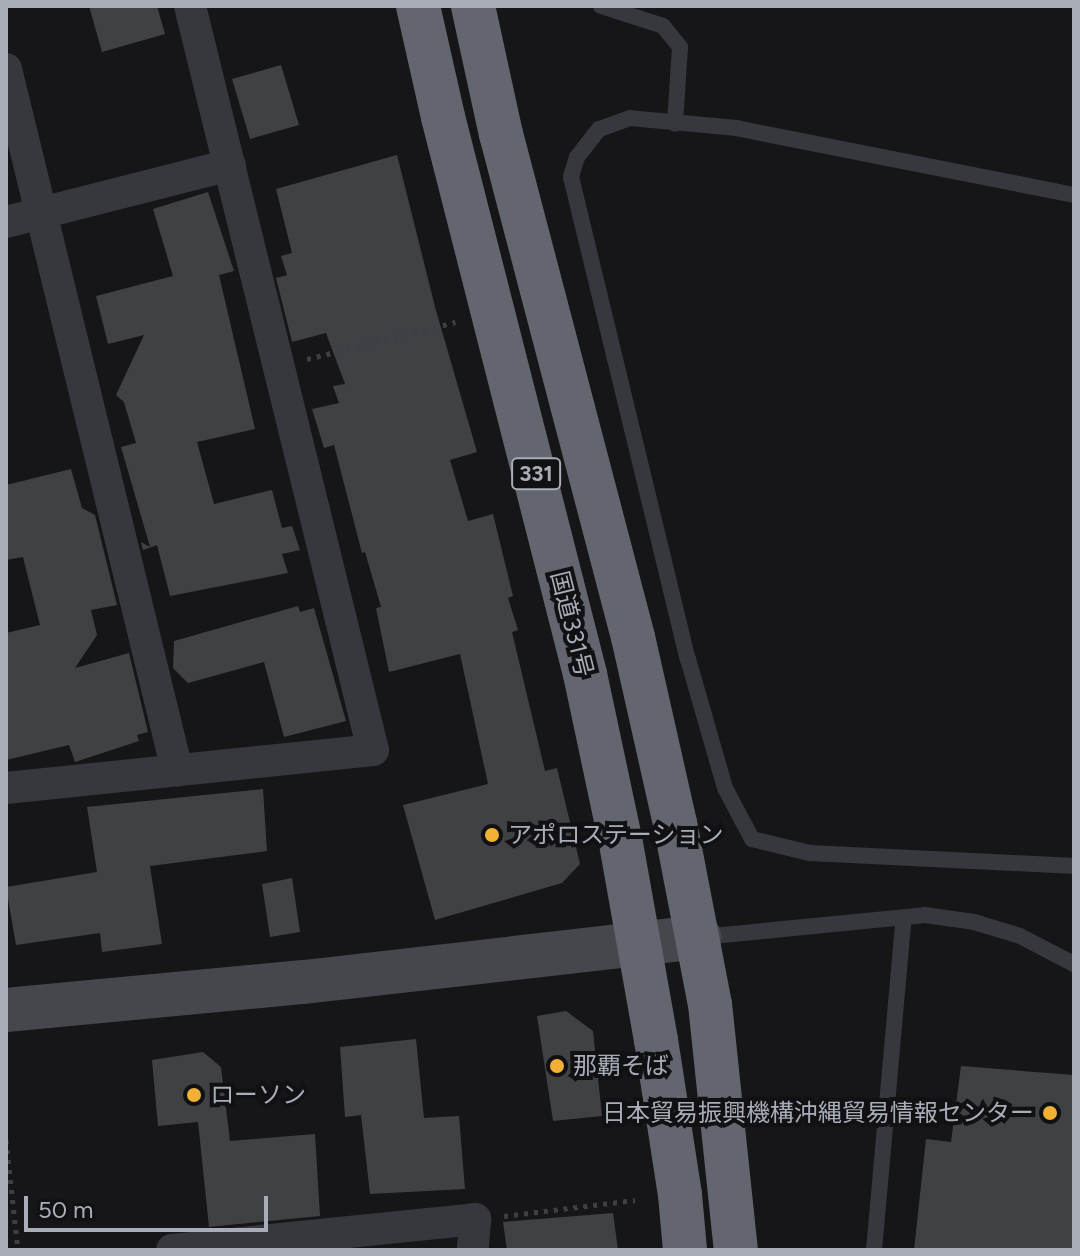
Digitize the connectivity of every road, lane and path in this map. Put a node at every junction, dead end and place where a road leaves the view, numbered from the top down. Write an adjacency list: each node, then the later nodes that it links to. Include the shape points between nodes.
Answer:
1 (190, 6): 7 (street)
2 (418, 6): 18 (highway, 国道331号 / 331, via 585,674)
3 (473, 6): 17 (highway, 331, via 501,134 633,637)
4 (601, 6): 6 (lane, via 663,26 680,47)
5 (6, 69): 9 (street)
6 (675, 124): 8 (lane, via 737,128); 15 (lane, via 630,118 599,129 577,157 571,177 688,659 725,788 752,839 810,853)
7 (230, 165): 9 (street); 12 (street)
8 (1074, 195)
9 (42, 213): 10 (street); 13 (street)
10 (6, 222)
11 (455, 322): 12 (path)
12 (279, 367): 13 (street, via 373,750)
13 (177, 770): 14 (street)
14 (6, 788)
15 (1074, 866)
16 (904, 917): 17 (lane); 19 (lane, via 974,922 1020,936); 28 (lane)
17 (699, 937): 18 (street); 27 (highway, 331)
18 (640, 945): 20 (street); 26 (highway, 国道331号 / 331)
19 (1074, 964)
20 (6, 1010)
21 (6, 1140): 24 (path)
22 (635, 1200): 23 (path)
23 (474, 1235): 25 (street)
24 (18, 1250)
25 (172, 1250)
26 (685, 1250)
27 (736, 1250)
28 (874, 1250)

